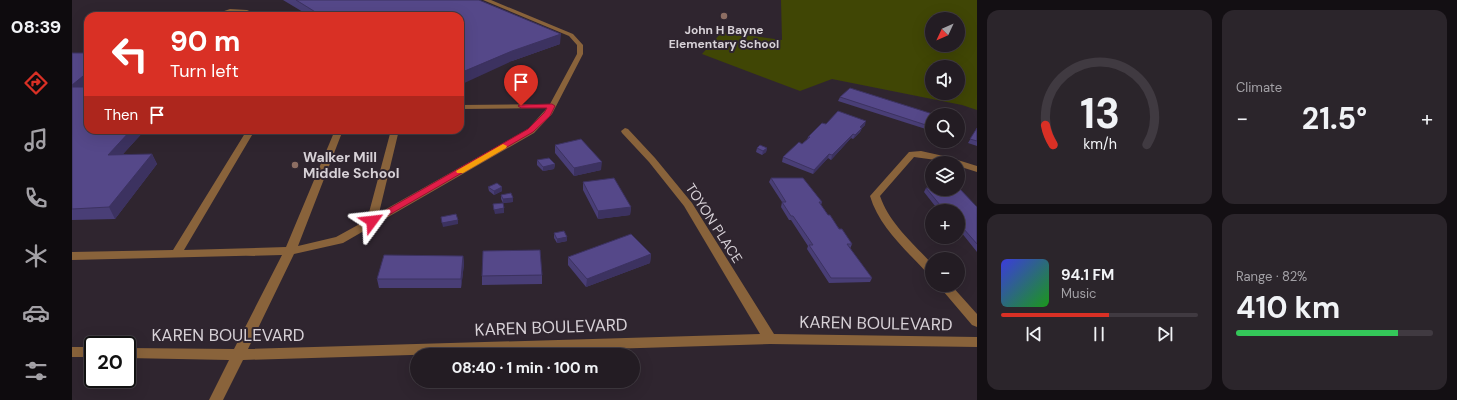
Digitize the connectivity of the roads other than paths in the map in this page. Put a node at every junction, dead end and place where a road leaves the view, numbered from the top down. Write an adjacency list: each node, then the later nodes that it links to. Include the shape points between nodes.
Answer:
1 (486, 0): 4 (street, via 571,35 580,45 580,54)
2 (230, 12): 3 (street)
3 (251, 12)
4 (552, 106): 5 (street); 11 (street, via 548,114 531,131)
5 (464, 107)
6 (625, 131): 18 (street, TOYON PLACE, via 688,205)
7 (249, 134): 13 (street)
8 (337, 134): 12 (street)
9 (394, 134): 11 (street)
10 (977, 169): 15 (street, via 938,156 912,154 874,196 884,216)
11 (372, 221): 12 (street, via 339,240)
12 (290, 251): 13 (street); 23 (street)
13 (176, 254): 14 (street)
14 (72, 256)
15 (925, 263)
16 (950, 292): 17 (street)
17 (977, 322)
18 (770, 339): 19 (street, KAREN BOULEVARD); 23 (street, KAREN BOULEVARD)
19 (977, 342)
20 (72, 352): 21 (street)
21 (84, 352)
22 (136, 352): 23 (street, KAREN BOULEVARD)
23 (237, 355): 24 (street)
24 (216, 400)

